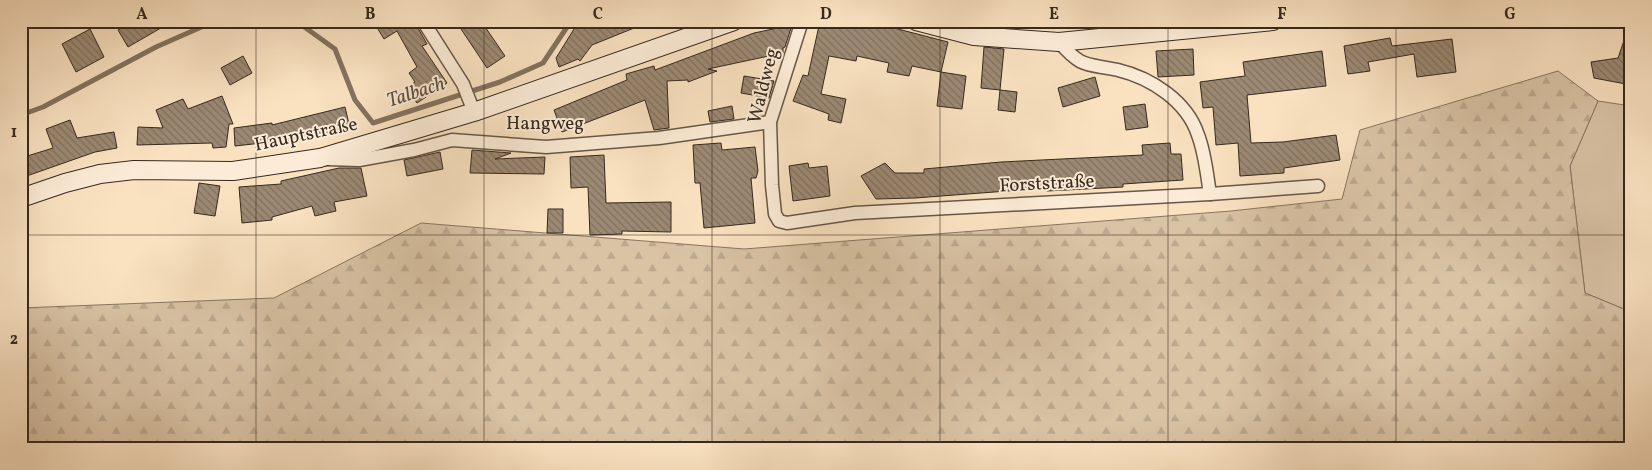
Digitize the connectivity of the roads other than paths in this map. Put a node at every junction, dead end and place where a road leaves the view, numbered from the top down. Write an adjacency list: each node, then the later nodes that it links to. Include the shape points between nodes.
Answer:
1 (423, 21): 7 (street, via 463,84)
2 (734, 21): 7 (main road, Hauptstraße)
3 (802, 21): 8 (street, Waldweg)
4 (916, 21): 6 (main road, via 974,36)
5 (1273, 21): 6 (main road)
6 (1059, 42): 11 (street, via 1079,62 1142,78 1167,93 1185,110 1199,136)
7 (472, 106): 9 (main road, Hauptstraße)
8 (770, 122): 9 (street, Hangweg, via 659,138 546,147 452,140 359,160); 13 (street, Waldweg, via 772,185 775,214)
9 (320, 158): 12 (main road, Hauptstraße, via 233,171 134,170 100,174)
10 (1318, 186): 11 (street, Forststraße)
11 (1210, 194): 13 (street, Forststraße, via 865,213 787,223)
12 (21, 198)
13 (779, 221)

